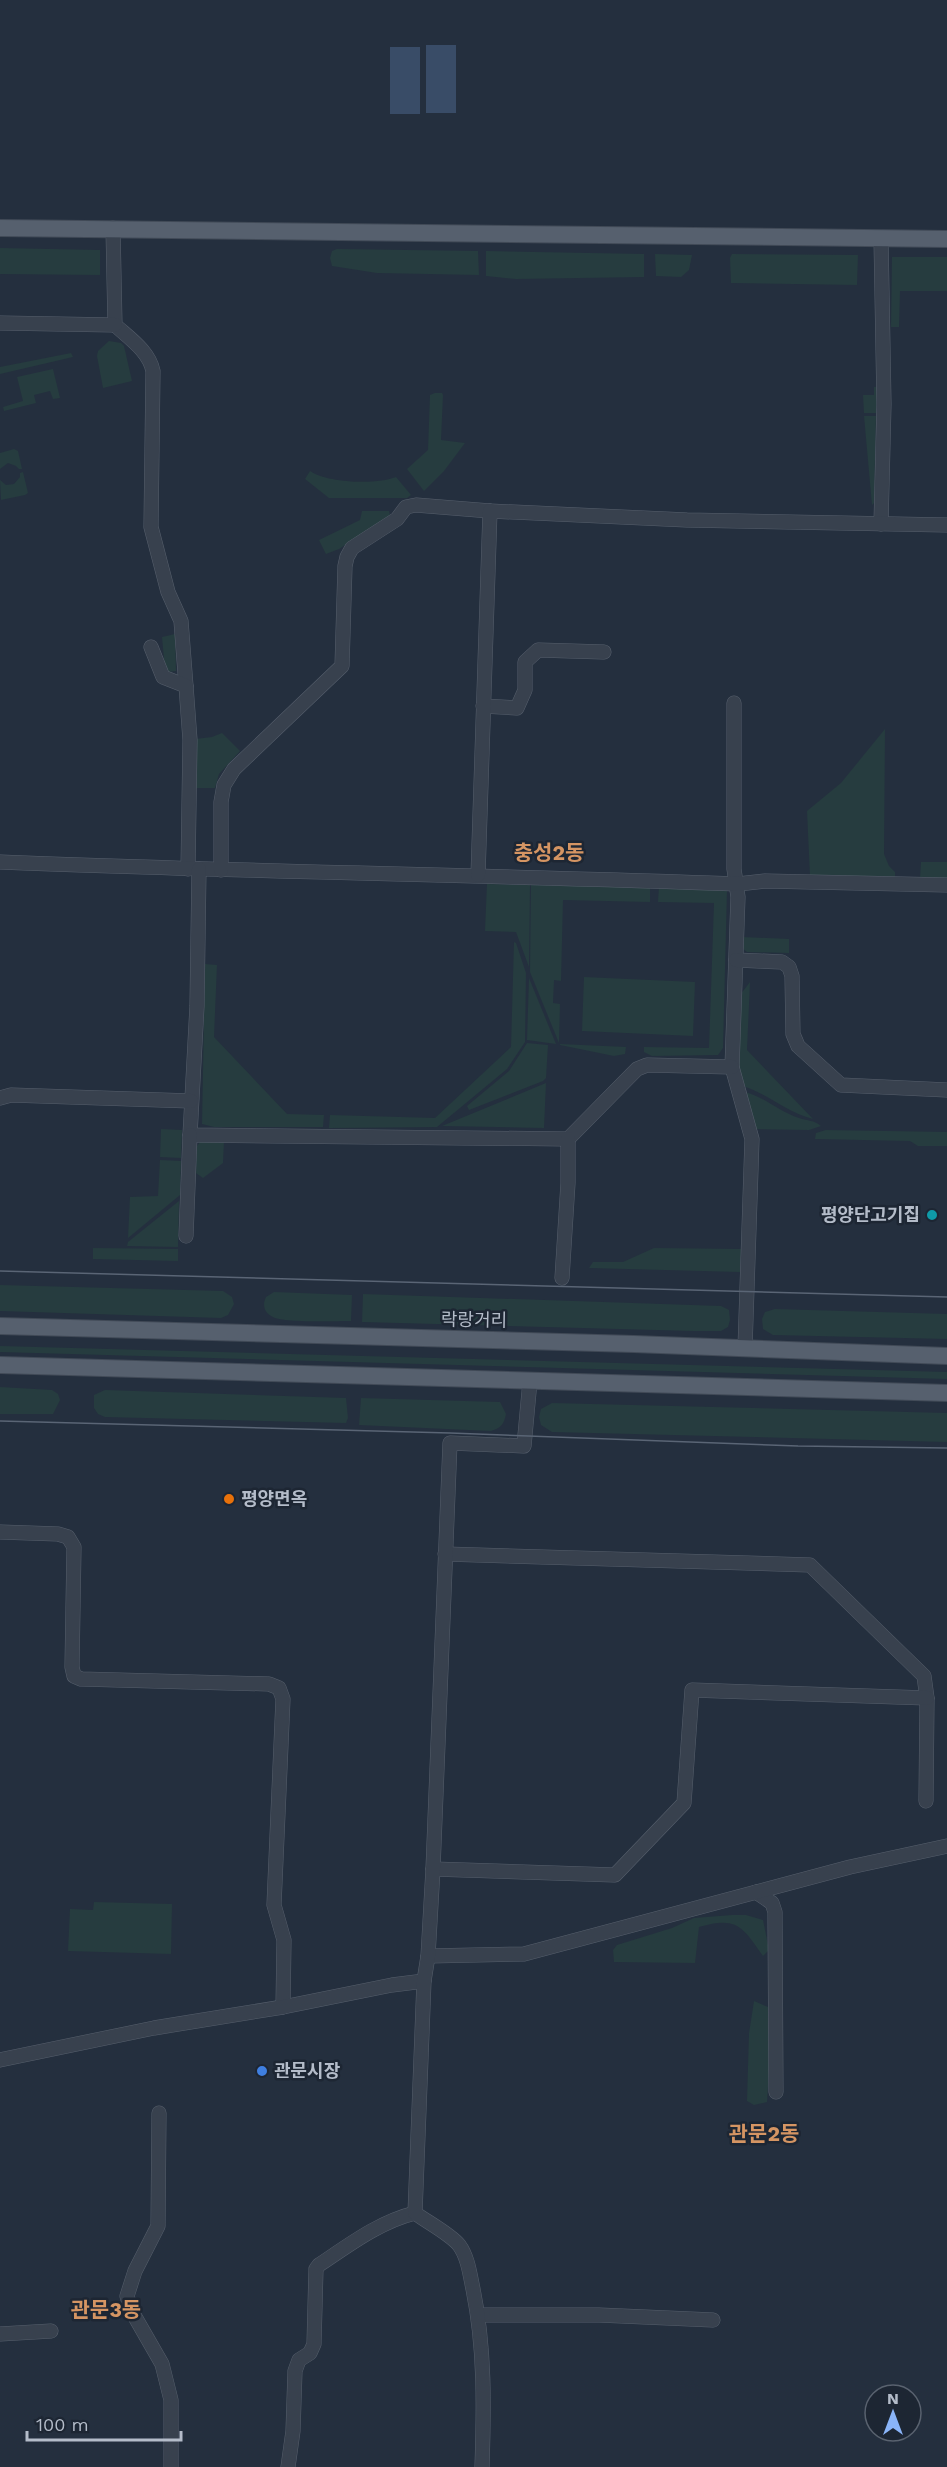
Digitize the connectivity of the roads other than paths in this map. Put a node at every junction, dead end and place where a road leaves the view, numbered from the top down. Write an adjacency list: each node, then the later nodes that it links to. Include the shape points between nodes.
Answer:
1 (0, 228): 2 (main road)
2 (113, 228): 3 (main road); 6 (street)
3 (881, 238): 4 (main road); 8 (street)
4 (947, 239)
5 (0, 323): 6 (street)
6 (115, 325): 12 (street, via 146,354 153,371 151,528 168,592 181,621)
7 (489, 511): 8 (street); 14 (street); 17 (street, via 406,507 397,519 352,548 345,566 342,666 234,769 224,785)
8 (881, 524): 9 (street)
9 (947, 525)
10 (151, 647): 12 (street, via 162,677)
11 (604, 652): 14 (street, via 538,650 525,662 525,690 517,708)
12 (186, 686): 16 (street)
13 (734, 703): 19 (street, via 734,869)
14 (483, 706): 18 (street)
15 (0, 862): 16 (street)
16 (193, 869): 17 (street); 25 (street, via 197,1006)
17 (221, 870): 18 (street)
18 (478, 875): 19 (street)
19 (738, 884): 20 (street, via 765,881); 21 (street)
20 (947, 885)
21 (736, 960): 22 (street); 23 (street, via 782,962 789,967 793,1034 798,1046 842,1085)
22 (732, 1067): 27 (street, via 647,1065 637,1069); 31 (street, via 752,1139)
23 (947, 1090)
24 (0, 1098): 25 (street, via 11,1095)
25 (191, 1101): 26 (street)
26 (190, 1135): 27 (street); 28 (street)
27 (568, 1139): 29 (street)
28 (186, 1236)
29 (562, 1278)
30 (0, 1326): 31 (main road, 락랑거리)
31 (745, 1348): 32 (main road, 락랑거리)
32 (947, 1356)
33 (0, 1365): 34 (main road)
34 (530, 1381): 35 (main road); 37 (street, via 524,1446 450,1443)
35 (947, 1393)
36 (0, 1532): 45 (street, via 58,1534 69,1537 74,1546 74,1676 269,1684 279,1688 283,1699 274,1905 284,1940)
37 (445, 1554): 38 (street, via 810,1565 924,1676); 41 (street)
38 (927, 1698): 39 (street); 41 (street, via 692,1690 684,1803 615,1875)
39 (926, 1801)
40 (947, 1846): 42 (street)
41 (433, 1869): 43 (street)
42 (756, 1892): 43 (street, via 524,1954); 47 (street, via 772,1903 776,1912)
43 (428, 1956): 44 (street)
44 (424, 1981): 45 (street); 49 (street)
45 (283, 2007): 46 (street, via 154,2028)
46 (0, 2060)
47 (776, 2092)
48 (159, 2113): 54 (street, via 158,2226 127,2296 162,2364 171,2400)
49 (415, 2213): 50 (street, via 459,2245 468,2265); 55 (street, via 366,2234 316,2269 314,2344 310,2353 299,2360 295,2371)
50 (478, 2315): 51 (street); 56 (street, via 484,2409)
51 (713, 2320)
52 (51, 2331): 53 (street)
53 (0, 2334)
54 (171, 2467)
55 (288, 2467)
56 (482, 2467)

